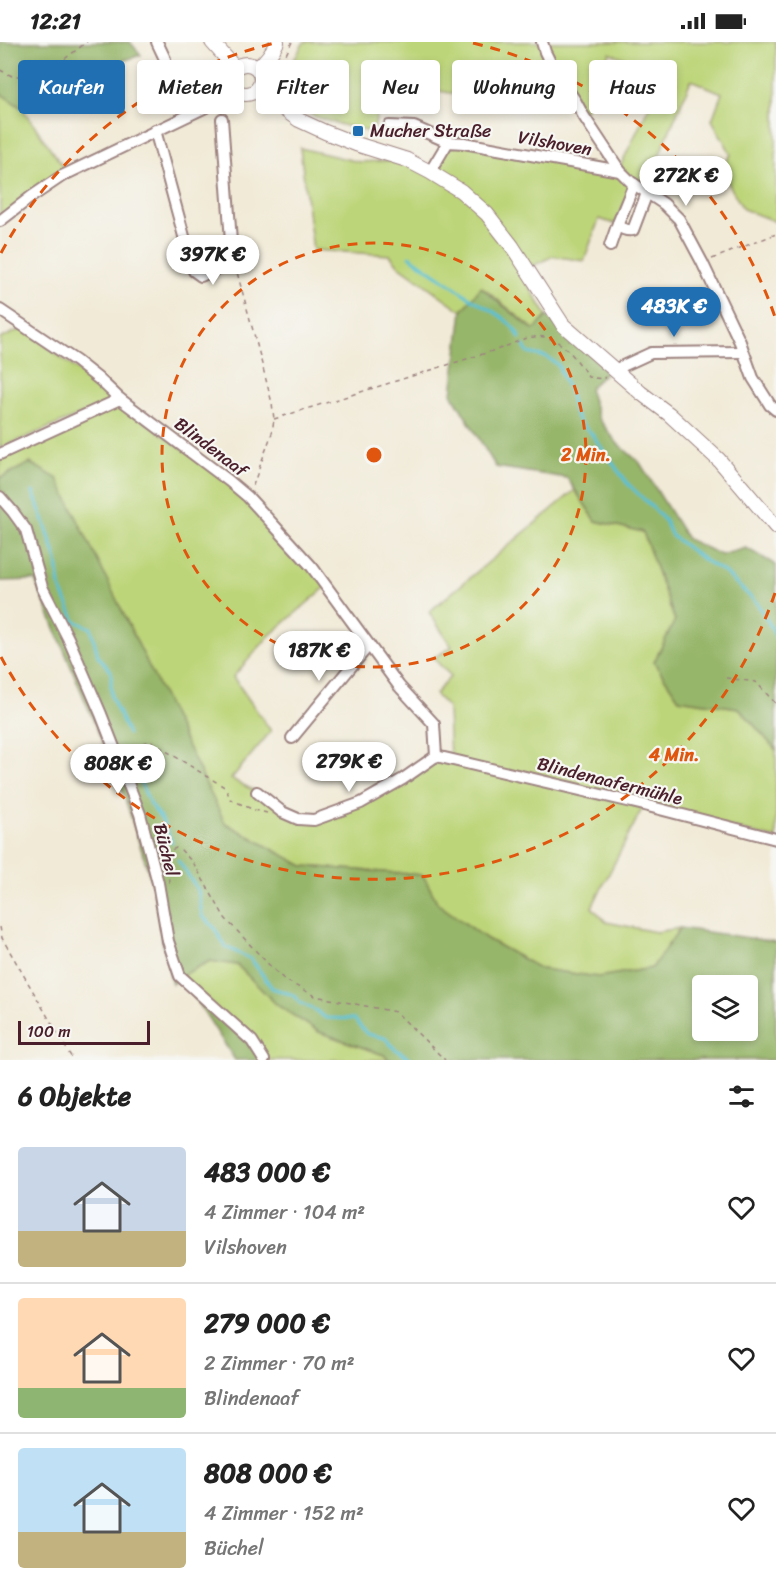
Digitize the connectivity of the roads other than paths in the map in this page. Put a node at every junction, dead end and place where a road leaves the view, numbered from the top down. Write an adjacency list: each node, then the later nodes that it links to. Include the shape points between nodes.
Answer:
1 (157, 42): 5 (street)
2 (212, 42): 6 (main road)
3 (277, 42): 7 (main road)
4 (542, 42): 16 (street, Vilshoven, via 551,64)
5 (165, 59)
6 (228, 60)
7 (267, 60)
8 (244, 64): 9 (main road)
9 (256, 68)
10 (191, 114): 14 (street)
11 (291, 114): 17 (main road, via 325,132 407,160)
12 (222, 119): 14 (street, via 232,255 222,266 201,276 191,262)
13 (389, 126): 15 (street, Vilshoven, via 414,127)
14 (156, 130): 20 (street, via 62,176)
15 (448, 142): 16 (street, Vilshoven); 17 (street)
16 (620, 171): 18 (street, Vilshoven)
17 (430, 172): 25 (main road, via 461,191 487,214 563,325)
18 (634, 184): 19 (street, Vilshoven); 21 (street)
19 (647, 193): 21 (street, via 633,230); 24 (street, Vilshoven, via 679,219)
20 (0, 221)
21 (618, 223): 22 (street)
22 (610, 246)
23 (0, 310): 26 (street, Blindenaaf, via 76,361)
24 (743, 352): 25 (street, via 651,353); 27 (street, Vilshoven, via 759,389)
25 (614, 370): 30 (main road, via 719,460)
26 (120, 399): 28 (street); 31 (street, Blindenaaf, via 248,497 312,567)
27 (776, 410)
28 (0, 454)
29 (0, 497): 36 (street, Büchel, via 26,530 42,587 68,638 140,814 168,941 180,976 252,1041)
30 (776, 527)
31 (369, 645): 32 (street); 33 (street, Blindenaaf, via 434,724)
32 (291, 738)
33 (435, 756): 34 (street, via 361,803 314,820 282,812); 35 (street, Blindenaafermühle)
34 (257, 792)
35 (776, 839)
36 (264, 1060)

